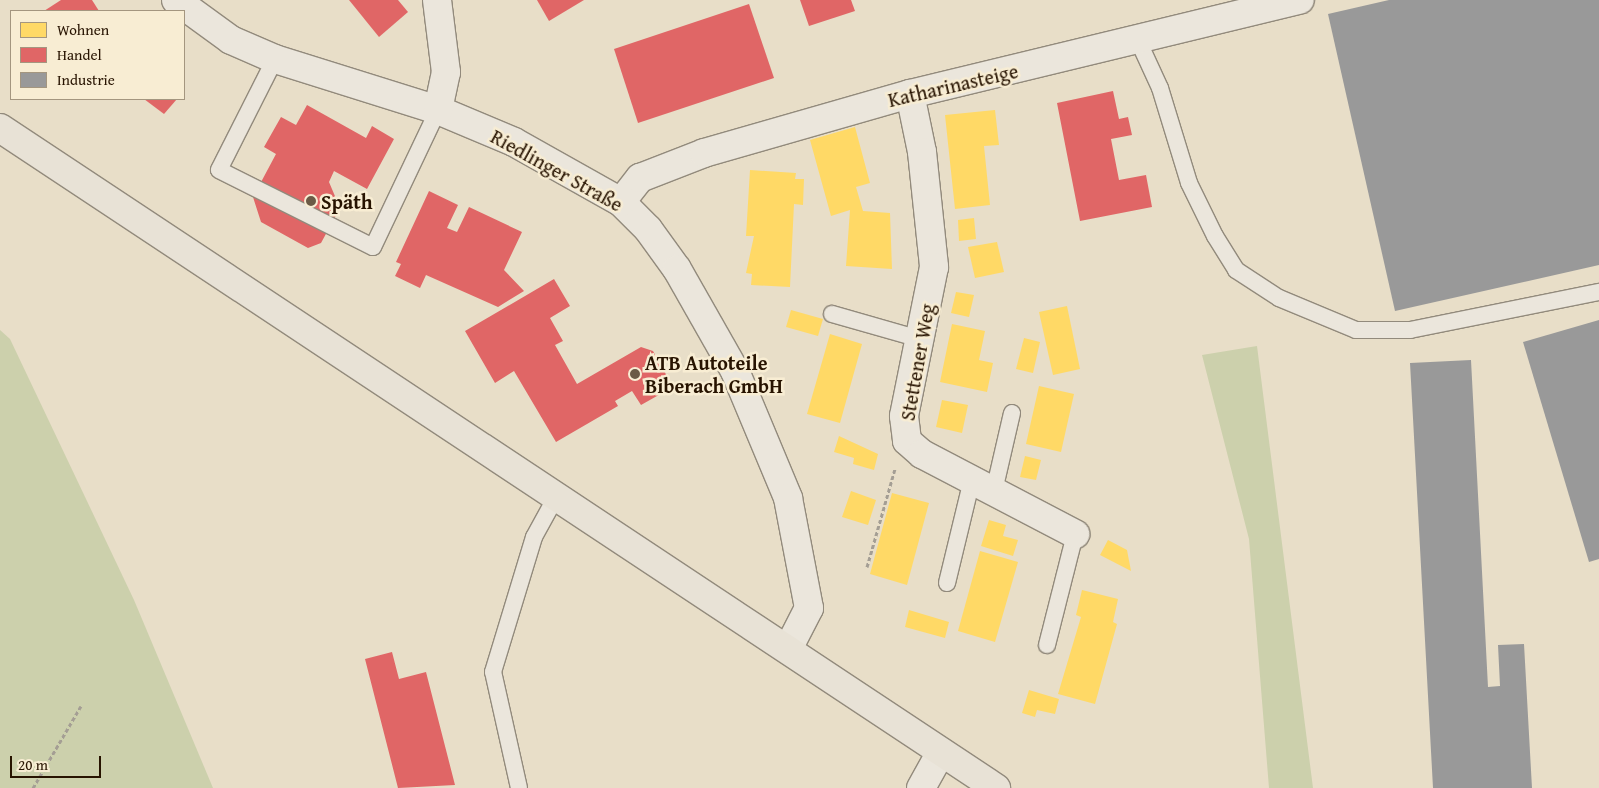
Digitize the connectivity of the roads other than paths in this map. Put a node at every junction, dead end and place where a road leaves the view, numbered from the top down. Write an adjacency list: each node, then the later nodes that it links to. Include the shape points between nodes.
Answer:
1 (176, 0): 5 (street, Riedlinger Straße, via 231,40)
2 (437, 0): 7 (street, via 446,72)
3 (1300, 0): 4 (street, Katharinasteige)
4 (1137, 38): 6 (street, Katharinasteige); 10 (lane, via 1160,88 1189,183 1215,236 1236,270 1279,298 1356,330 1410,330)
5 (275, 59): 7 (street, Riedlinger Straße); 7 (lane, via 219,170 373,247)
6 (910, 94): 9 (street, Katharinasteige, via 704,152 640,178); 12 (street, Stettener Weg, via 922,152 934,267)
7 (438, 110): 9 (street, Riedlinger Straße, via 514,142)
8 (0, 128): 15 (main road)
9 (622, 202): 19 (street, Riedlinger Straße, via 648,229 688,287 735,371 788,498 809,608)
10 (1599, 292)
11 (832, 314): 12 (lane)
12 (920, 339): 14 (street, Stettener Weg, via 904,416 907,441 922,454)
13 (1012, 413): 14 (lane)
14 (983, 486): 16 (street, Stettener Weg); 17 (lane)
15 (556, 497): 19 (main road); 21 (lane, via 534,537 493,672)
16 (1075, 534): 18 (lane)
17 (947, 583)
18 (1047, 645)
19 (789, 647): 20 (main road)
20 (941, 752): 22 (street); 23 (main road)
21 (518, 788)
22 (921, 788)
23 (996, 788)

